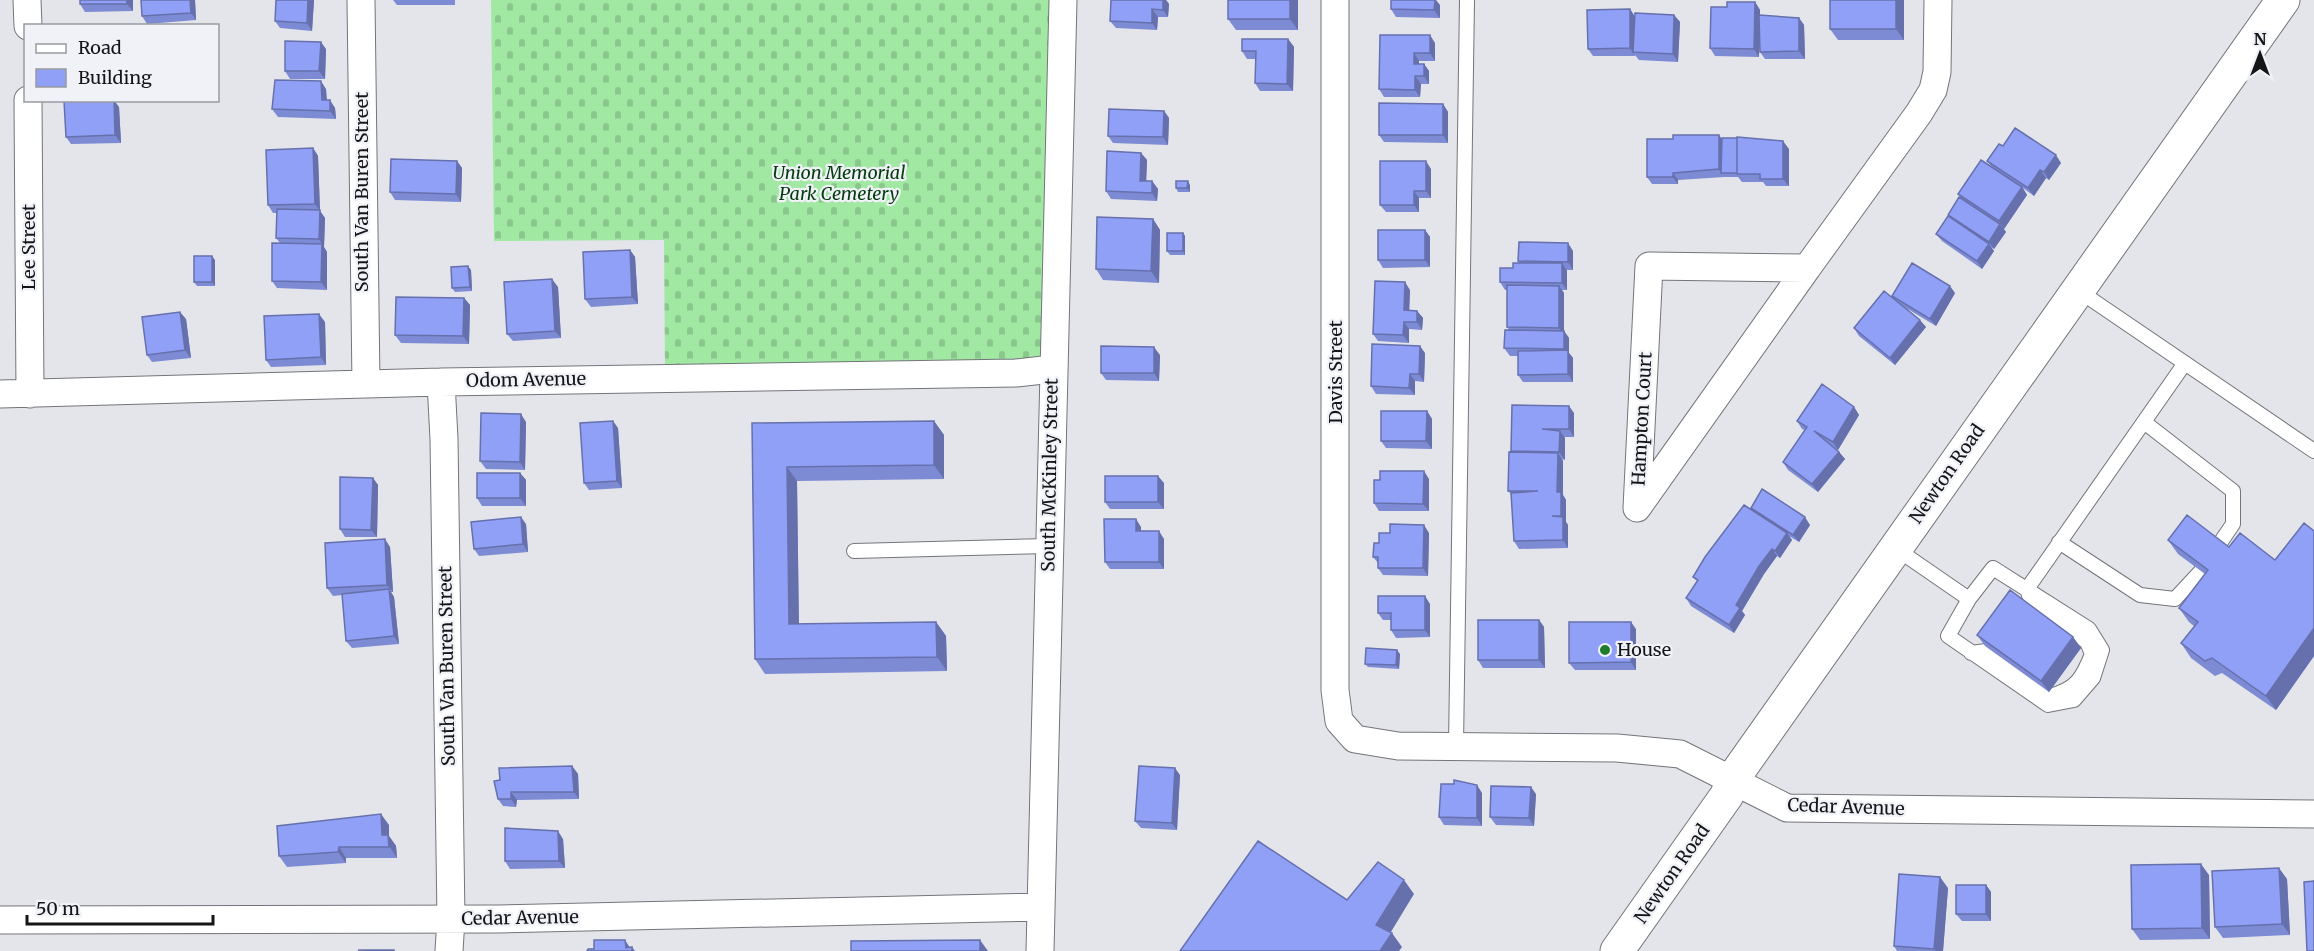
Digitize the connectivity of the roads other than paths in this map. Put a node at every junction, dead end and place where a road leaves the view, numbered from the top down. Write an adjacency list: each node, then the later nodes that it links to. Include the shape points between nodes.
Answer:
1 (27, 0): 8 (street)
2 (361, 0): 15 (street, South Van Buren Street)
3 (1063, 0): 13 (street, South McKinley Street)
4 (1335, 0): 28 (street, Davis Street, via 1335,690 1339,721)
5 (1467, 0): 29 (lane)
6 (1938, 0): 10 (street, Hampton Court, via 1933,90)
7 (2283, 0): 11 (main road, Newton Road)
8 (28, 24)
9 (28, 102): 17 (street, Lee Street)
10 (1807, 268): 10 (street, Hampton Court, via 1677,450 1637,508 1649,266)
11 (2079, 291): 12 (lane); 23 (main road, Newton Road)
12 (2186, 363): 18 (lane); 19 (lane)
13 (1052, 369): 14 (street, Odom Avenue); 21 (street, South McKinley Street)
14 (441, 382): 15 (street, Odom Avenue); 33 (street, South Van Buren Street)
15 (366, 384): 17 (street, Odom Avenue)
16 (0, 394): 17 (street, Odom Avenue)
17 (30, 394)
18 (2144, 422): 20 (lane); 22 (lane, via 2233,491 2233,524)
19 (2314, 451)
20 (2059, 542): 25 (lane, via 2140,595 2175,599); 26 (lane)
21 (1048, 546): 24 (lane); 32 (street, South McKinley Street)
22 (2218, 546)
23 (1895, 548): 27 (lane); 30 (main road, Newton Road)
24 (854, 550)
25 (2201, 571)
26 (2027, 589): 27 (lane, via 1993,568); 27 (lane, via 2089,629 2098,640 2102,650 2093,678 2074,700 2048,705 1948,636)
27 (1969, 600)
28 (1355, 739): 29 (street, Cedar Avenue, via 1398,746)
29 (1456, 746): 30 (street, Cedar Avenue, via 1617,748 1680,754)
30 (1732, 780): 31 (street, Cedar Avenue, via 1787,808); 37 (main road, Newton Road, via 1727,795)
31 (2314, 814)
32 (1041, 907): 33 (street, Cedar Avenue); 36 (street, South McKinley Street)
33 (451, 919): 34 (street, Cedar Avenue); 35 (street, South Van Buren Street)
34 (0, 920)
35 (449, 951)
36 (1040, 951)
37 (1617, 951)

